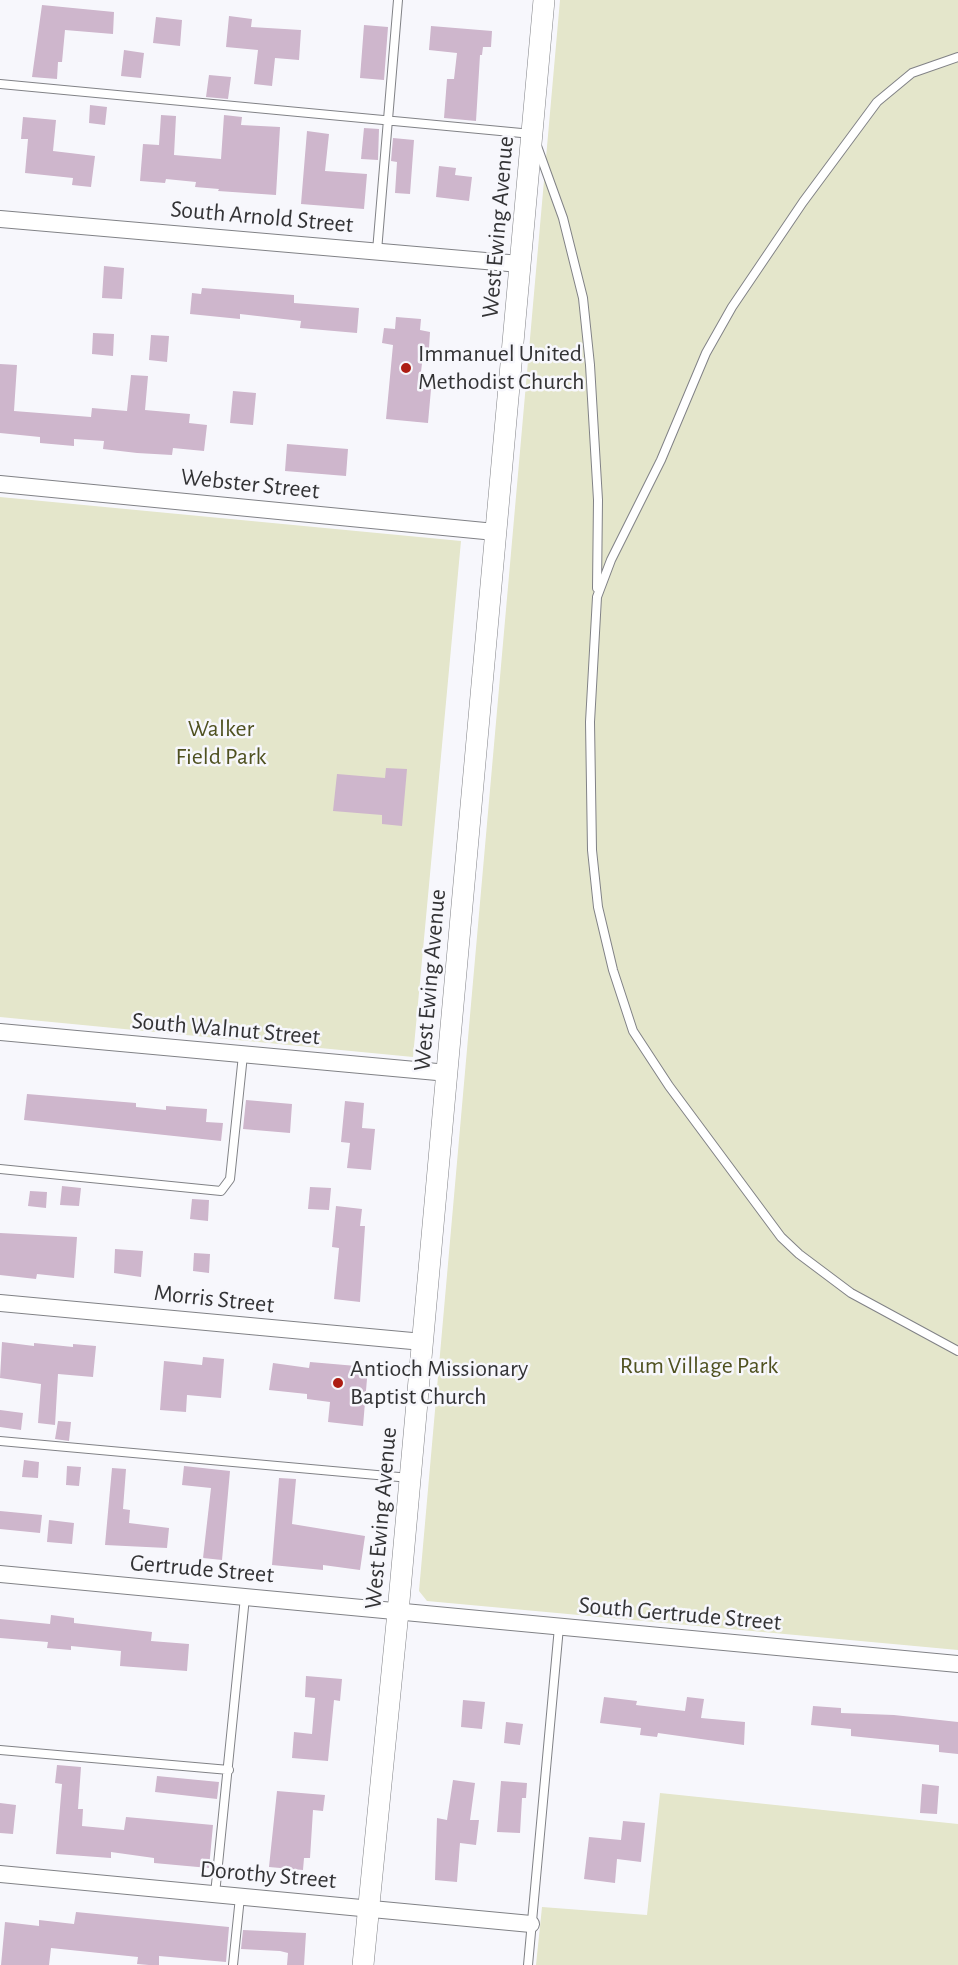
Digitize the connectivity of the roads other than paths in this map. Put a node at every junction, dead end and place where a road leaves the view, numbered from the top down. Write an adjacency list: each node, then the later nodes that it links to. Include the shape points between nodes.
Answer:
1 (398, 0): 5 (lane)
2 (543, 0): 6 (street, West Ewing Avenue)
3 (958, 57): 12 (lane, via 912,73 877,102 767,254 706,353 662,460 610,560)
4 (0, 84): 5 (lane)
5 (388, 120): 6 (lane); 8 (lane)
6 (532, 134): 9 (street, West Ewing Avenue); 12 (lane, via 563,218 583,298 598,500)
7 (0, 219): 8 (street, South Arnold Street)
8 (377, 251): 9 (street, South Arnold Street)
9 (520, 264): 11 (street, West Ewing Avenue)
10 (0, 484): 11 (street, Webster Street)
11 (495, 532): 15 (street, West Ewing Avenue)
12 (597, 597): 19 (lane, via 590,696 592,850 598,907 633,1031 781,1237 851,1293)
13 (0, 1032): 14 (street, South Walnut Street)
14 (243, 1055): 15 (street, South Walnut Street); 16 (lane, via 230,1179 221,1191)
15 (448, 1073): 18 (street, West Ewing Avenue)
16 (0, 1170)
17 (0, 1303): 18 (street, Morris Street)
18 (423, 1342): 21 (street, West Ewing Avenue)
19 (958, 1351)
20 (0, 1441): 21 (lane)
21 (411, 1478): 24 (street, West Ewing Avenue)
22 (0, 1574): 23 (street, Gertrude Street)
23 (245, 1597): 24 (street, Gertrude Street); 28 (lane)
24 (398, 1612): 25 (street, South Gertrude Street); 32 (street, West Ewing Avenue)
25 (560, 1628): 26 (street, South Gertrude Street); 33 (lane)
26 (958, 1664)
27 (0, 1750): 28 (lane)
28 (229, 1770): 30 (lane)
29 (0, 1874): 30 (street, Dorothy Street)
30 (215, 1894): 31 (street, Dorothy Street)
31 (240, 1897): 32 (street, Dorothy Street); 34 (lane)
32 (369, 1909): 33 (street, Dorothy Street); 35 (street, West Ewing Avenue)
33 (531, 1924): 36 (lane)
34 (233, 1965)
35 (363, 1965)
36 (528, 1965)

